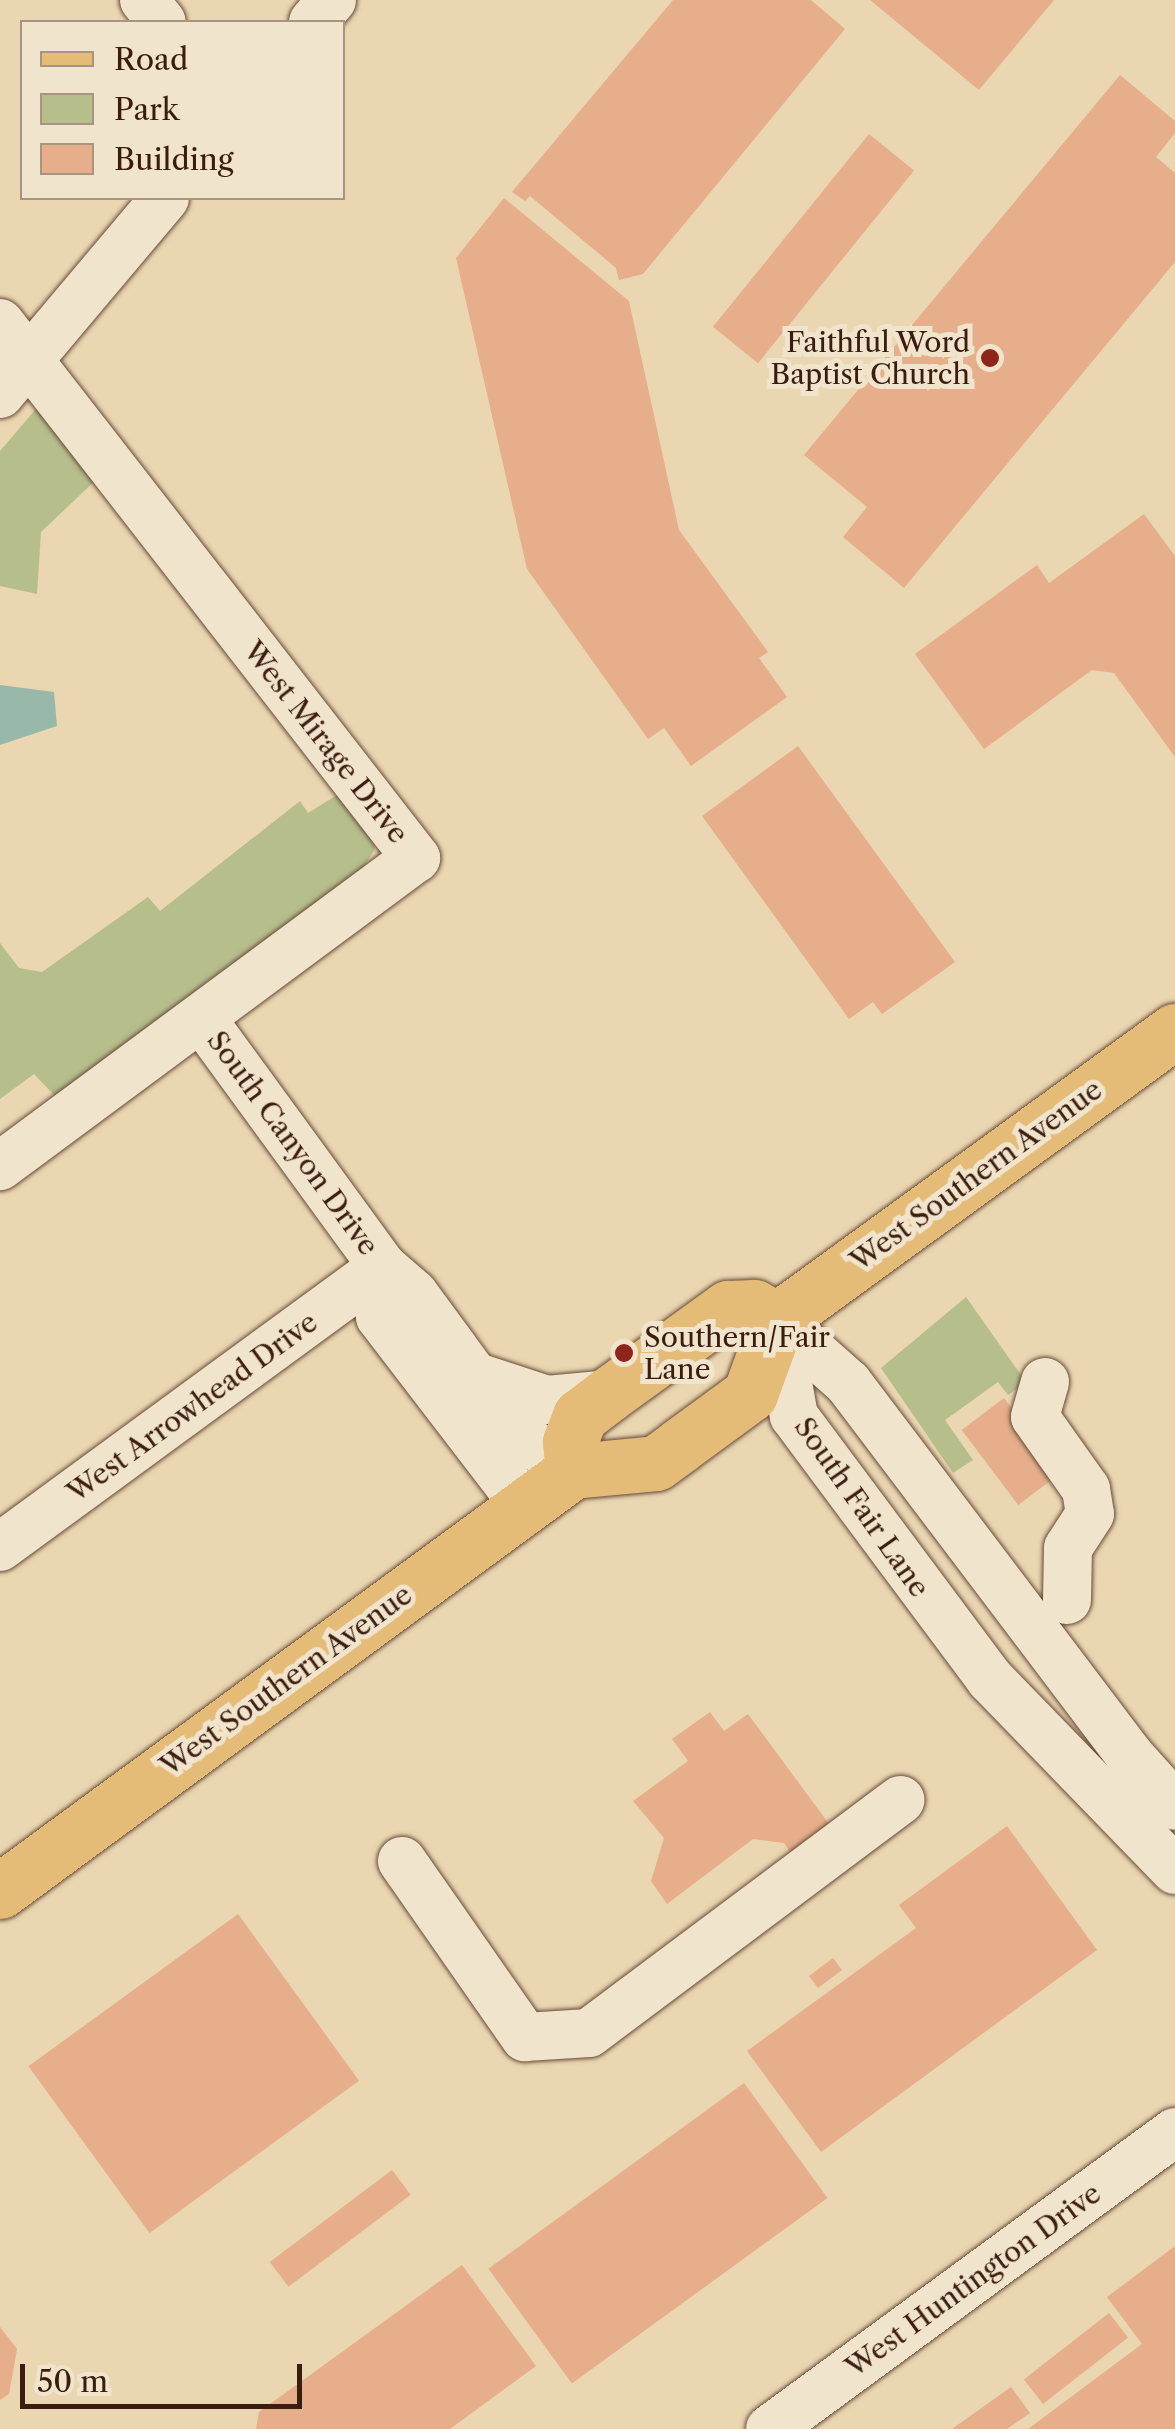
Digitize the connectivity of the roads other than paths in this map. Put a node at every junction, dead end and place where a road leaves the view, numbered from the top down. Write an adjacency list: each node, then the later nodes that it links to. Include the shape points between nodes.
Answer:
1 (144, 0): 3 (street)
2 (332, 0): 4 (street)
3 (160, 20)
4 (314, 20)
5 (163, 200): 6 (street)
6 (15, 340): 7 (street); 8 (street, West Mirage Drive, via 416,858)
7 (0, 394)
8 (202, 1019): 10 (street, West Mirage Drive); 11 (street, South Canyon Drive)
9 (1175, 1031): 12 (main road, West Southern Avenue)
10 (0, 1166)
11 (383, 1267): 13 (street, South Canyon Drive, via 414,1294); 17 (street, South Canyon Drive, via 380,1317); 18 (street, West Arrowhead Drive)
12 (777, 1320): 15 (main road, via 754,1307 728,1308); 16 (main road, via 750,1394 656,1463); 21 (street, via 848,1383 1130,1756); 23 (street, South Fair Lane, via 794,1416 1008,1701)
13 (474, 1376): 15 (street, via 547,1400); 16 (street, South Canyon Drive, via 516,1433)
14 (1046, 1382): 19 (street, via 1035,1417 1086,1489 1090,1514 1068,1548)
15 (609, 1394): 16 (main road, via 580,1416 570,1442)
16 (573, 1471): 17 (main road, West Southern Avenue)
17 (525, 1506): 24 (main road, West Southern Avenue)
18 (0, 1547)
19 (1067, 1600)
20 (901, 1800): 22 (street, via 589,2033 525,2036)
21 (1175, 1806)
22 (402, 1861)
23 (1175, 1870)
24 (0, 1890)
25 (1175, 2132): 26 (street, West Huntington Drive)
26 (770, 2429)

